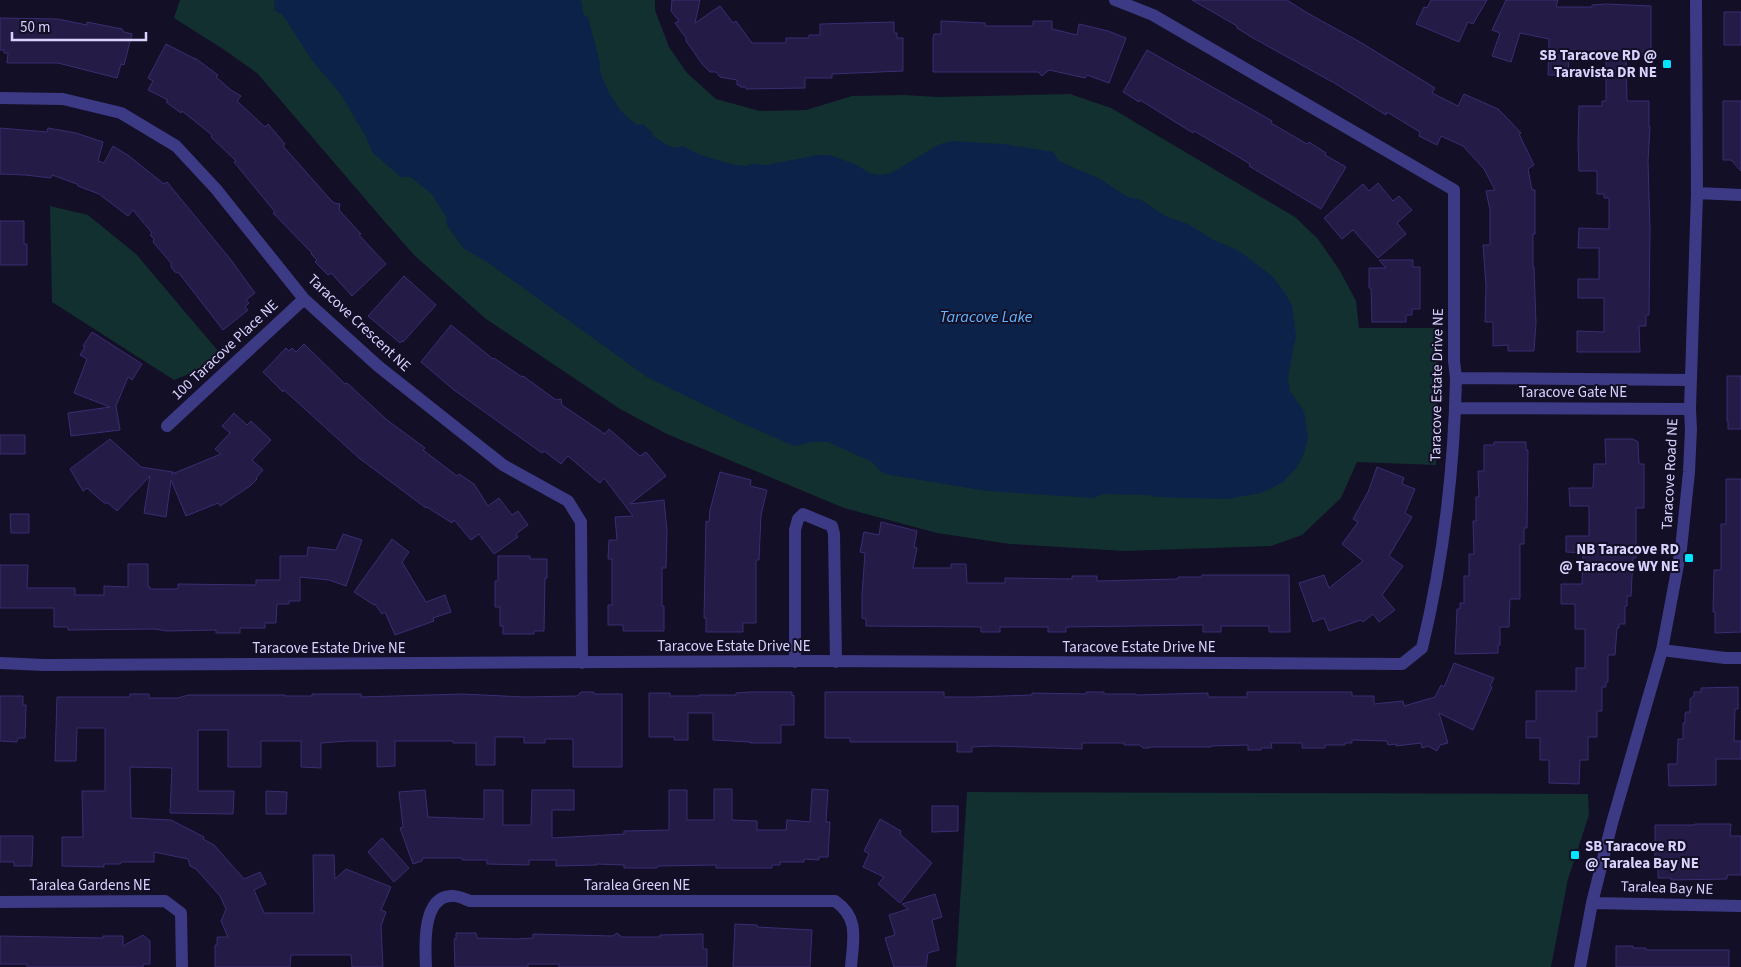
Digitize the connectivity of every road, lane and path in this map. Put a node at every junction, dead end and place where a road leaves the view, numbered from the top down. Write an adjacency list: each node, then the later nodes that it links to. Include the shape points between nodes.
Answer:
1 (1115, 0): 7 (street, Taracove Estate Drive NE, via 1153,15 1454,190)
2 (1696, 0): 4 (street, Taracove Road NE)
3 (0, 98): 6 (street, Taracove Crescent NE, via 63,99 121,114 176,146 216,189)
4 (1697, 193): 5 (street); 8 (street, Taracove Road NE)
5 (1741, 195)
6 (304, 298): 11 (street, 100 Taracove Place NE); 17 (street, Taracove Crescent NE, via 378,366 503,465 568,501 581,522)
7 (1456, 378): 8 (street, Taracove Gate NE); 9 (street, Taracove Estate Drive NE)
8 (1691, 380): 10 (street, Taracove Road NE)
9 (1456, 408): 10 (street, Taracove Gate NE); 15 (street, Taracove Estate Drive NE, via 1444,541 1429,620 1422,648 1402,664)
10 (1690, 409): 12 (street, Taracove Road NE, via 1689,472 1681,549)
11 (167, 426)
12 (1662, 650): 13 (street); 19 (street, Taracove Road NE)
13 (1741, 658)
14 (795, 662): 15 (street, Taracove Estate Drive NE); 15 (street, via 795,530 798,519 804,514 832,526 834,534); 17 (street, Taracove Estate Drive NE)
15 (836, 662)
16 (0, 663): 17 (street, Taracove Estate Drive NE)
17 (582, 663)
18 (0, 902): 21 (street, Taralea Gardens NE, via 165,901 181,913)
19 (1592, 903): 20 (street, Taralea Bay NE); 24 (street, Taracove Road NE)
20 (1741, 906)
21 (182, 967)
22 (426, 967): 23 (street, Taralea Green NE, via 425,946 430,914 443,897 453,895 470,901 835,901 844,907 853,925)
23 (851, 967)
24 (1580, 967)

